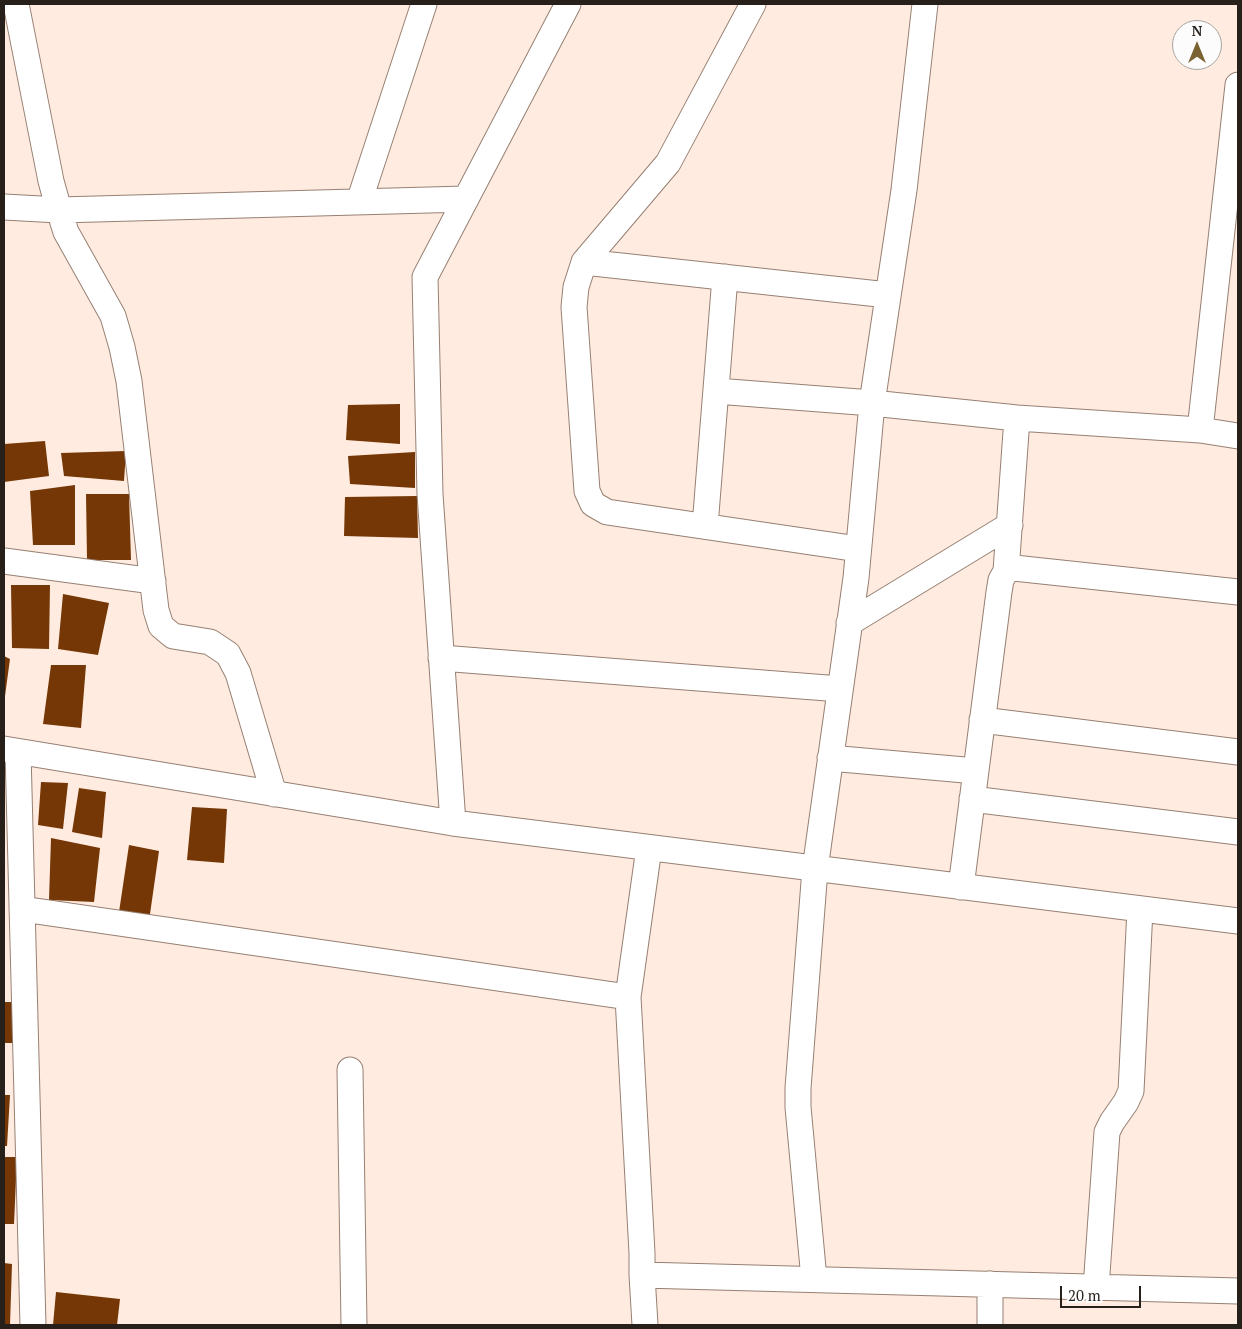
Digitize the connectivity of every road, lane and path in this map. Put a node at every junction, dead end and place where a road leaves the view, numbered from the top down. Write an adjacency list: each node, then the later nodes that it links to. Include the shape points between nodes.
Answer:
1 (16, 4): 10 (street)
2 (424, 4): 8 (street)
3 (568, 4): 7 (street)
4 (753, 4): 11 (street, via 668,163)
5 (925, 4): 13 (street, via 904,190)
6 (1238, 85): 17 (street)
7 (466, 199): 8 (street); 27 (street, via 425,277 430,494)
8 (359, 202): 10 (street)
9 (4, 207): 10 (street)
10 (59, 210): 24 (street, via 66,232 113,316 122,347)
11 (584, 262): 12 (street); 20 (street, via 574,307 588,491 593,504 606,512)
12 (725, 277): 13 (street); 14 (street)
13 (888, 295): 15 (street)
14 (716, 391): 15 (street); 20 (street)
15 (872, 403): 16 (street); 21 (street)
16 (1017, 418): 17 (street); 19 (street)
17 (1200, 430): 18 (street)
18 (1238, 436)
19 (1010, 525): 23 (street); 26 (street)
20 (705, 526): 21 (street)
21 (858, 549): 26 (street)
22 (4, 561): 24 (street)
23 (1006, 572): 25 (street, via 1014,568); 29 (street, via 999,592)
24 (152, 581): 34 (street, via 161,626 173,636 210,642 228,654 238,673)
25 (1238, 592)
26 (849, 623): 28 (street)
27 (442, 658): 28 (street); 36 (street)
28 (840, 690): 32 (street)
29 (982, 720): 31 (street); 33 (street)
30 (11, 750): 34 (street); 41 (street)
31 (1238, 752)
32 (830, 758): 33 (street); 39 (street)
33 (976, 770): 35 (street)
34 (274, 794): 36 (street)
35 (972, 799): 37 (street); 40 (street)
36 (453, 823): 38 (street)
37 (1238, 832)
38 (649, 848): 39 (street); 44 (street)
39 (815, 869): 40 (street); 47 (street, via 798,1088)
40 (961, 887): 42 (street)
41 (22, 909): 44 (street); 51 (street)
42 (1140, 909): 43 (street); 49 (street, via 1131,1091 1112,1122 1106,1142)
43 (1238, 921)
44 (628, 997): 46 (street)
45 (350, 1070): 52 (street)
46 (642, 1275): 47 (street); 53 (street)
47 (814, 1279): 48 (street)
48 (990, 1284): 49 (street); 54 (street)
49 (1096, 1288): 50 (street)
50 (1238, 1291)
51 (33, 1325)
52 (354, 1325)
53 (645, 1325)
54 (990, 1325)

